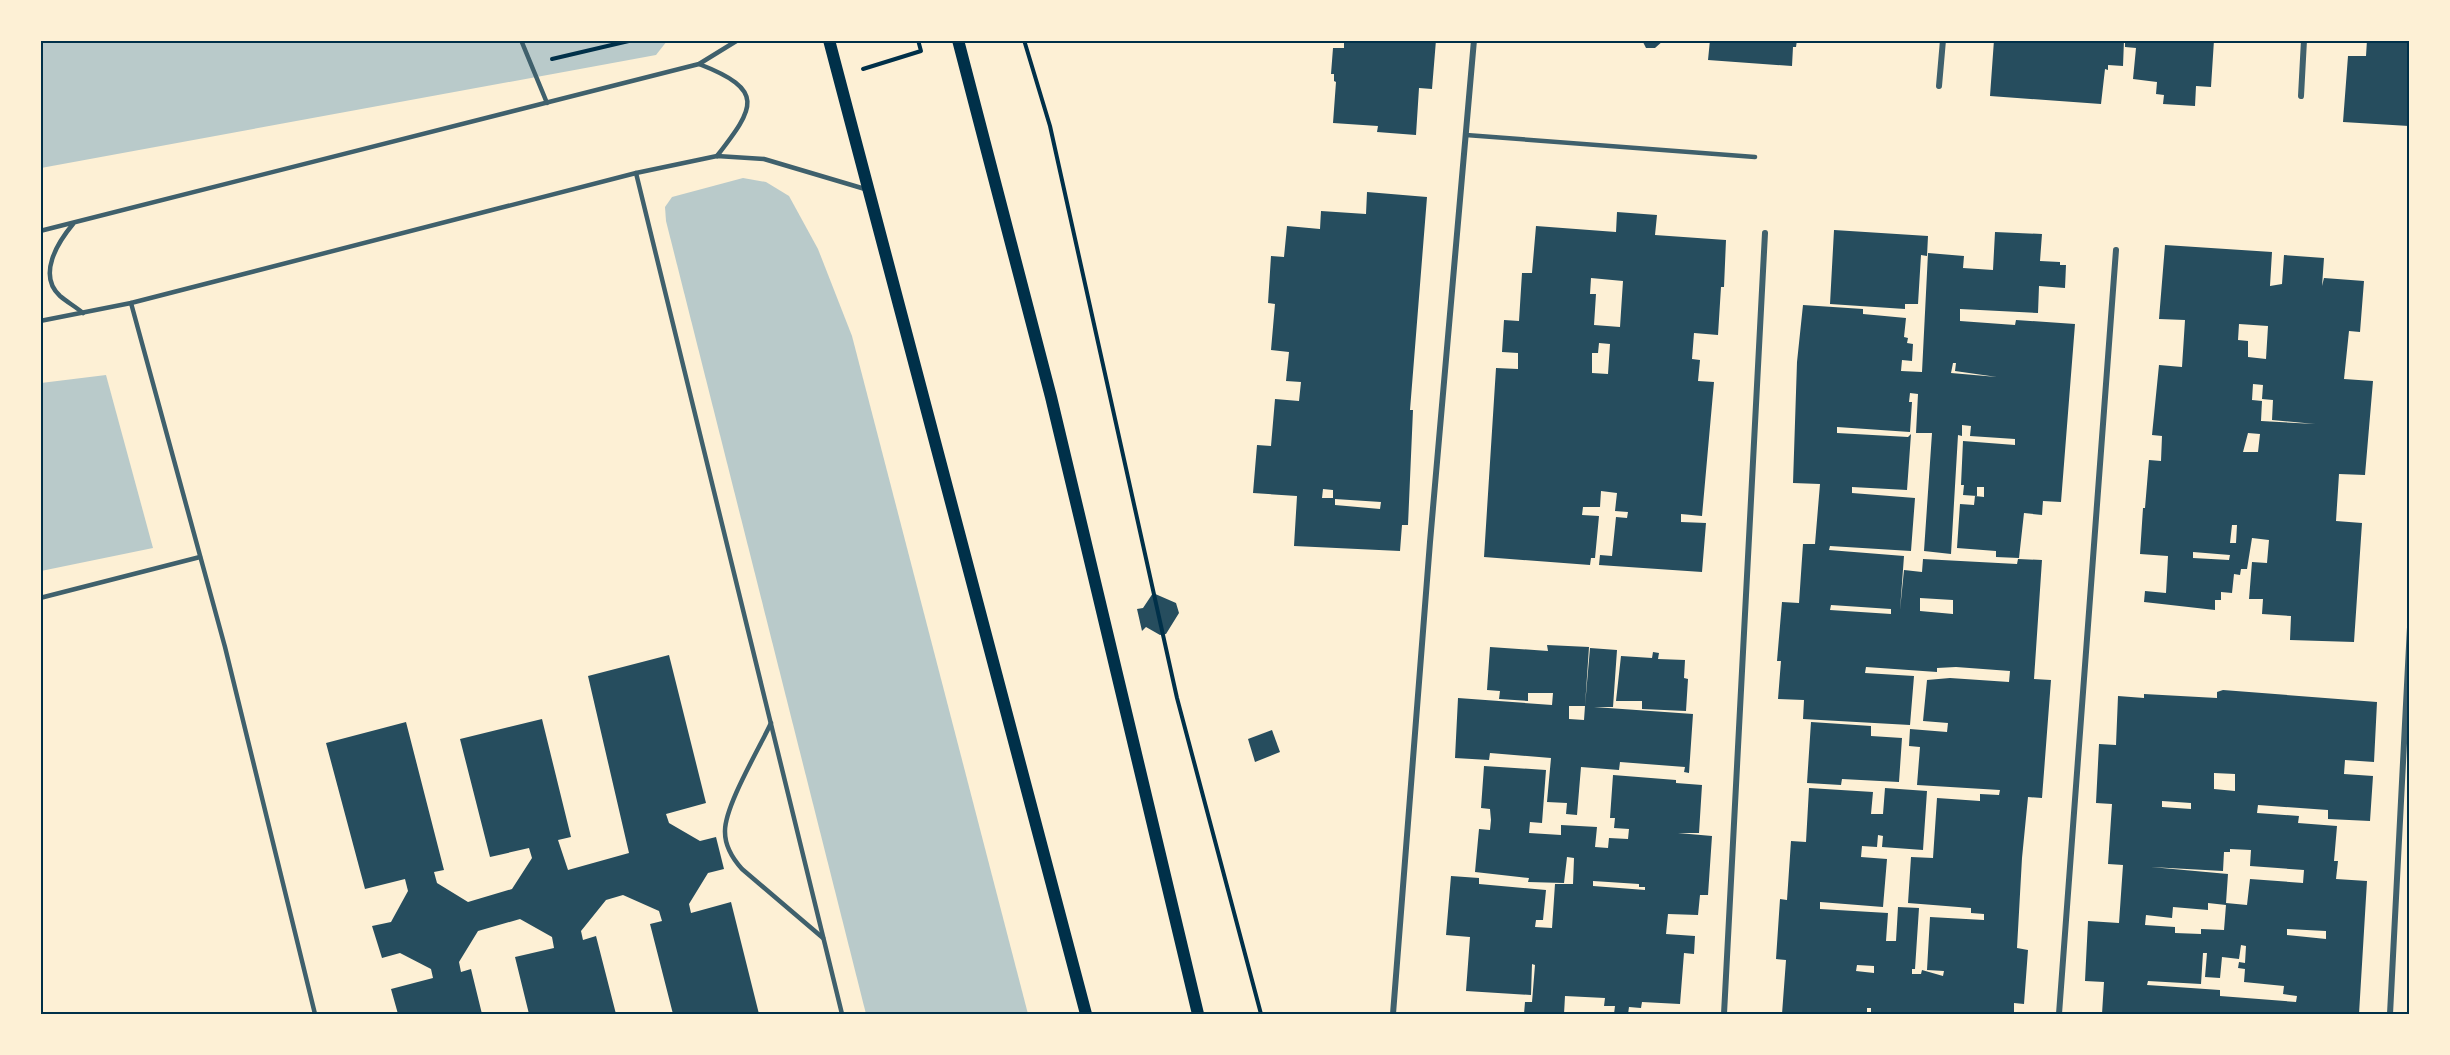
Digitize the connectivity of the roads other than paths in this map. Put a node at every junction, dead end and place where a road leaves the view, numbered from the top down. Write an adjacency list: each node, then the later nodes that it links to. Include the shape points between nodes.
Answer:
1 (521, 40): 11 (lane)
2 (738, 40): 8 (lane)
3 (829, 40): 16 (main road)
4 (958, 40): 32 (main road, via 1051,397)
5 (1474, 40): 12 (street)
6 (1943, 40): 9 (street)
7 (2304, 40): 10 (street)
8 (699, 64): 11 (lane); 13 (lane, via 730,76 742,87 747,99 745,120)
9 (1939, 86)
10 (2301, 96)
11 (547, 103): 17 (lane)
12 (1466, 135): 14 (lane); 33 (street)
13 (717, 156): 15 (lane); 16 (lane, via 764,159)
14 (1755, 157)
15 (636, 173): 21 (lane); 27 (lane)
16 (869, 190): 31 (main road)
17 (73, 224): 18 (lane); 22 (lane, via 56,243 51,262 52,282 58,294)
18 (40, 231)
19 (1765, 233): 34 (street)
20 (2116, 250): 35 (street)
21 (131, 303): 22 (lane); 24 (lane)
22 (83, 313): 23 (lane)
23 (40, 321)
24 (200, 557): 25 (lane); 29 (lane)
25 (40, 598)
26 (2409, 627): 36 (street)
27 (771, 723): 28 (lane); 28 (lane, via 728,814 728,846 742,869)
28 (823, 938): 30 (lane)
29 (315, 1014)
30 (842, 1014)
31 (1086, 1014)
32 (1198, 1014)
33 (1393, 1014)
34 (1724, 1014)
35 (2059, 1014)
36 (2390, 1014)

